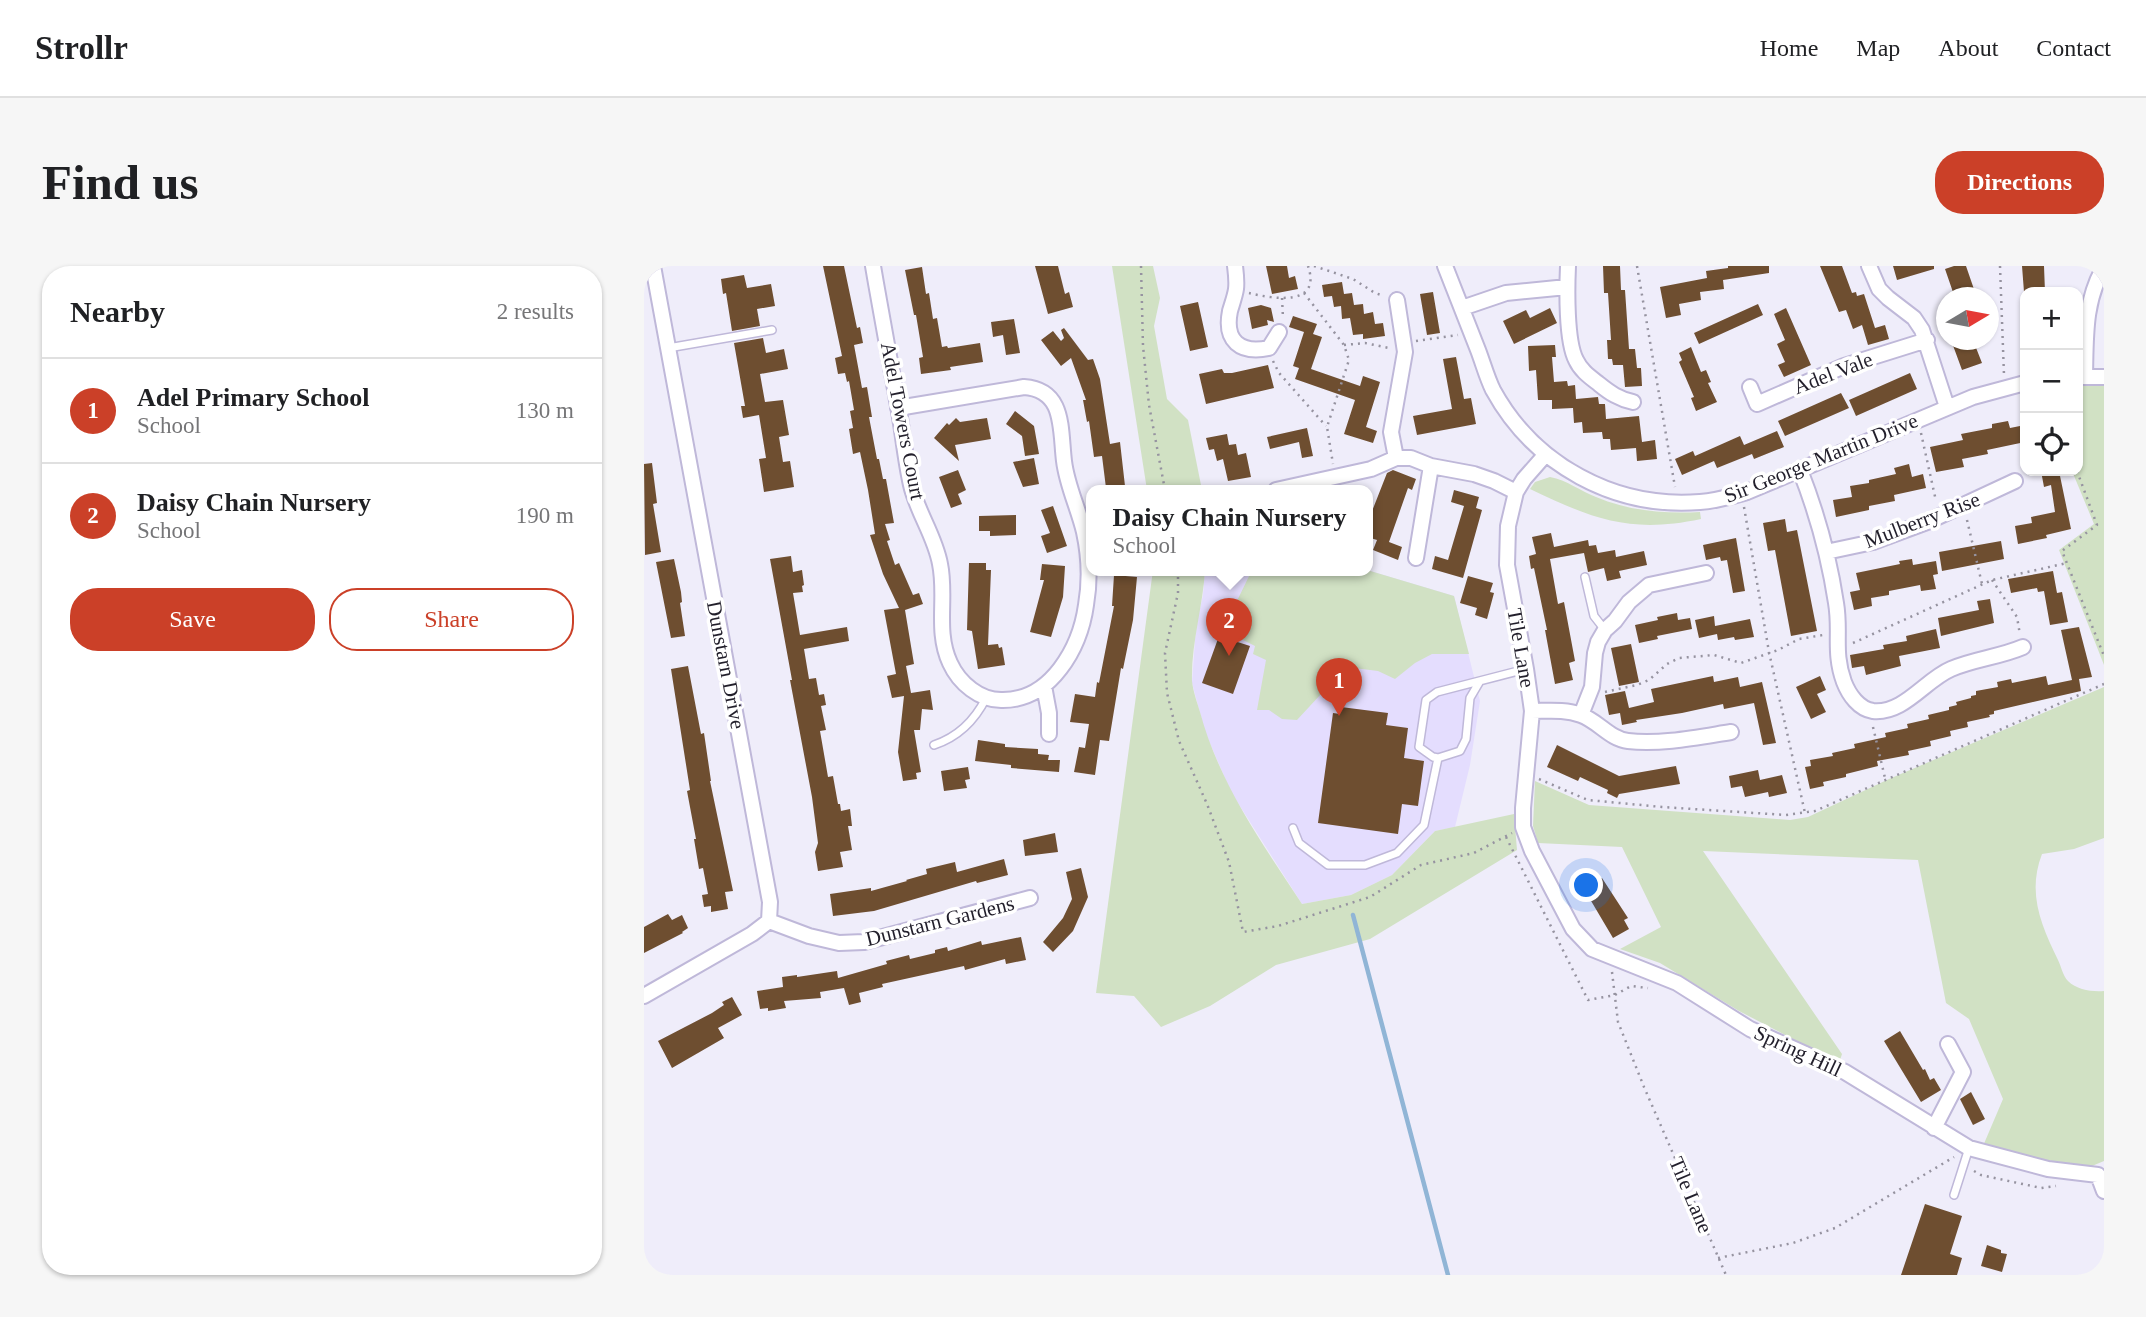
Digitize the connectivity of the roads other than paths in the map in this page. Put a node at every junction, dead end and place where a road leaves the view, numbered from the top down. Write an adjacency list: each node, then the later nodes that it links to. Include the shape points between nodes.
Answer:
1 (653, 266): 9 (street, Dunstarn Drive)
2 (873, 266): 23 (street, Adel Towers Court)
3 (1235, 266): 13 (street, via 1231,337 1245,348 1267,349)
4 (1445, 266): 11 (street, Sir George Martin Drive)
5 (1568, 266): 8 (street)
6 (1868, 266): 14 (street, via 1879,289 1914,318)
7 (2104, 267): 16 (street, via 2086,317)
8 (1567, 287): 11 (street, via 1506,293); 21 (street, via 1575,360 1614,396)
9 (651, 296): 15 (street, Dunstarn Drive)
10 (1397, 300): 25 (street, via 1405,347 1391,432)
11 (1462, 308): 24 (street, Sir George Martin Drive, via 1493,389 1518,427)
12 (772, 330): 15 (lane)
13 (1279, 331)
14 (1927, 340): 20 (street, Adel Vale, via 1844,366 1757,404); 22 (street)
15 (667, 349): 52 (street, Dunstarn Drive, via 770,902)
16 (2083, 361)
17 (2083, 376): 18 (street)
18 (2104, 377)
19 (2020, 384): 22 (street, Sir George Martin Drive)
20 (1750, 387)
21 (1633, 402)
22 (1947, 407): 27 (street, Sir George Martin Drive)
23 (898, 408): 31 (street, via 1024,387 1043,391 1057,408 1066,474); 42 (street, Adel Towers Court, via 912,487 940,562 944,646 958,677)
24 (1546, 454): 27 (street, Sir George Martin Drive, via 1602,489 1656,502 1702,502 1741,493); 30 (street, Tile Lane)
25 (1396, 458): 26 (street); 29 (street, via 1371,469)
26 (1431, 466): 30 (street, via 1474,474); 33 (street)
27 (1800, 470): 32 (street)
28 (2015, 481): 32 (street, Mulberry Rise, via 1939,517 1872,542)
29 (1299, 485)
30 (1516, 492): 39 (street, Tile Lane, via 1508,526 1507,565)
31 (1086, 551)
32 (1826, 552): 38 (street, via 1837,606 1842,673 1853,699 1870,710 1899,705 1952,668)
33 (1416, 558)
34 (1706, 573): 37 (street, via 1649,585)
35 (1088, 576): 41 (street, via 1086,607 1075,641 1063,666)
36 (1585, 577): 37 (lane, via 1594,616)
37 (1605, 629): 44 (street, via 1594,653 1594,675)
38 (2023, 647)
39 (1526, 669): 40 (lane); 43 (street, Tile Lane)
40 (1480, 681): 48 (lane, via 1470,698 1466,739 1460,751); 48 (lane, via 1426,699 1419,747)
41 (1044, 686): 42 (street, via 1018,699); 46 (street)
42 (986, 697): 47 (lane, via 966,726)
43 (1532, 711): 44 (street); 50 (street, Tile Lane, via 1523,827)
44 (1581, 715): 45 (street, via 1627,741)
45 (1731, 732)
46 (1049, 734)
47 (934, 745)
48 (1438, 758): 49 (lane, via 1424,825 1397,853 1365,865 1328,865 1300,843)
49 (1293, 828)
50 (1532, 851): 55 (street, Spring Hill, via 1573,929 1592,949 1677,983 1750,1029 1845,1072)
51 (1030, 898): 52 (street, Dunstarn Gardens, via 864,942 839,943)
52 (769, 921): 53 (street)
53 (644, 996)
54 (1948, 1045): 55 (street, via 1963,1072)
55 (1934, 1128): 56 (street, Spring Hill)
56 (1969, 1148): 57 (street, Spring Hill, via 2048,1169); 59 (lane)
57 (2101, 1173): 58 (street, Spring Hill)
58 (2104, 1191)
59 (1954, 1195)

